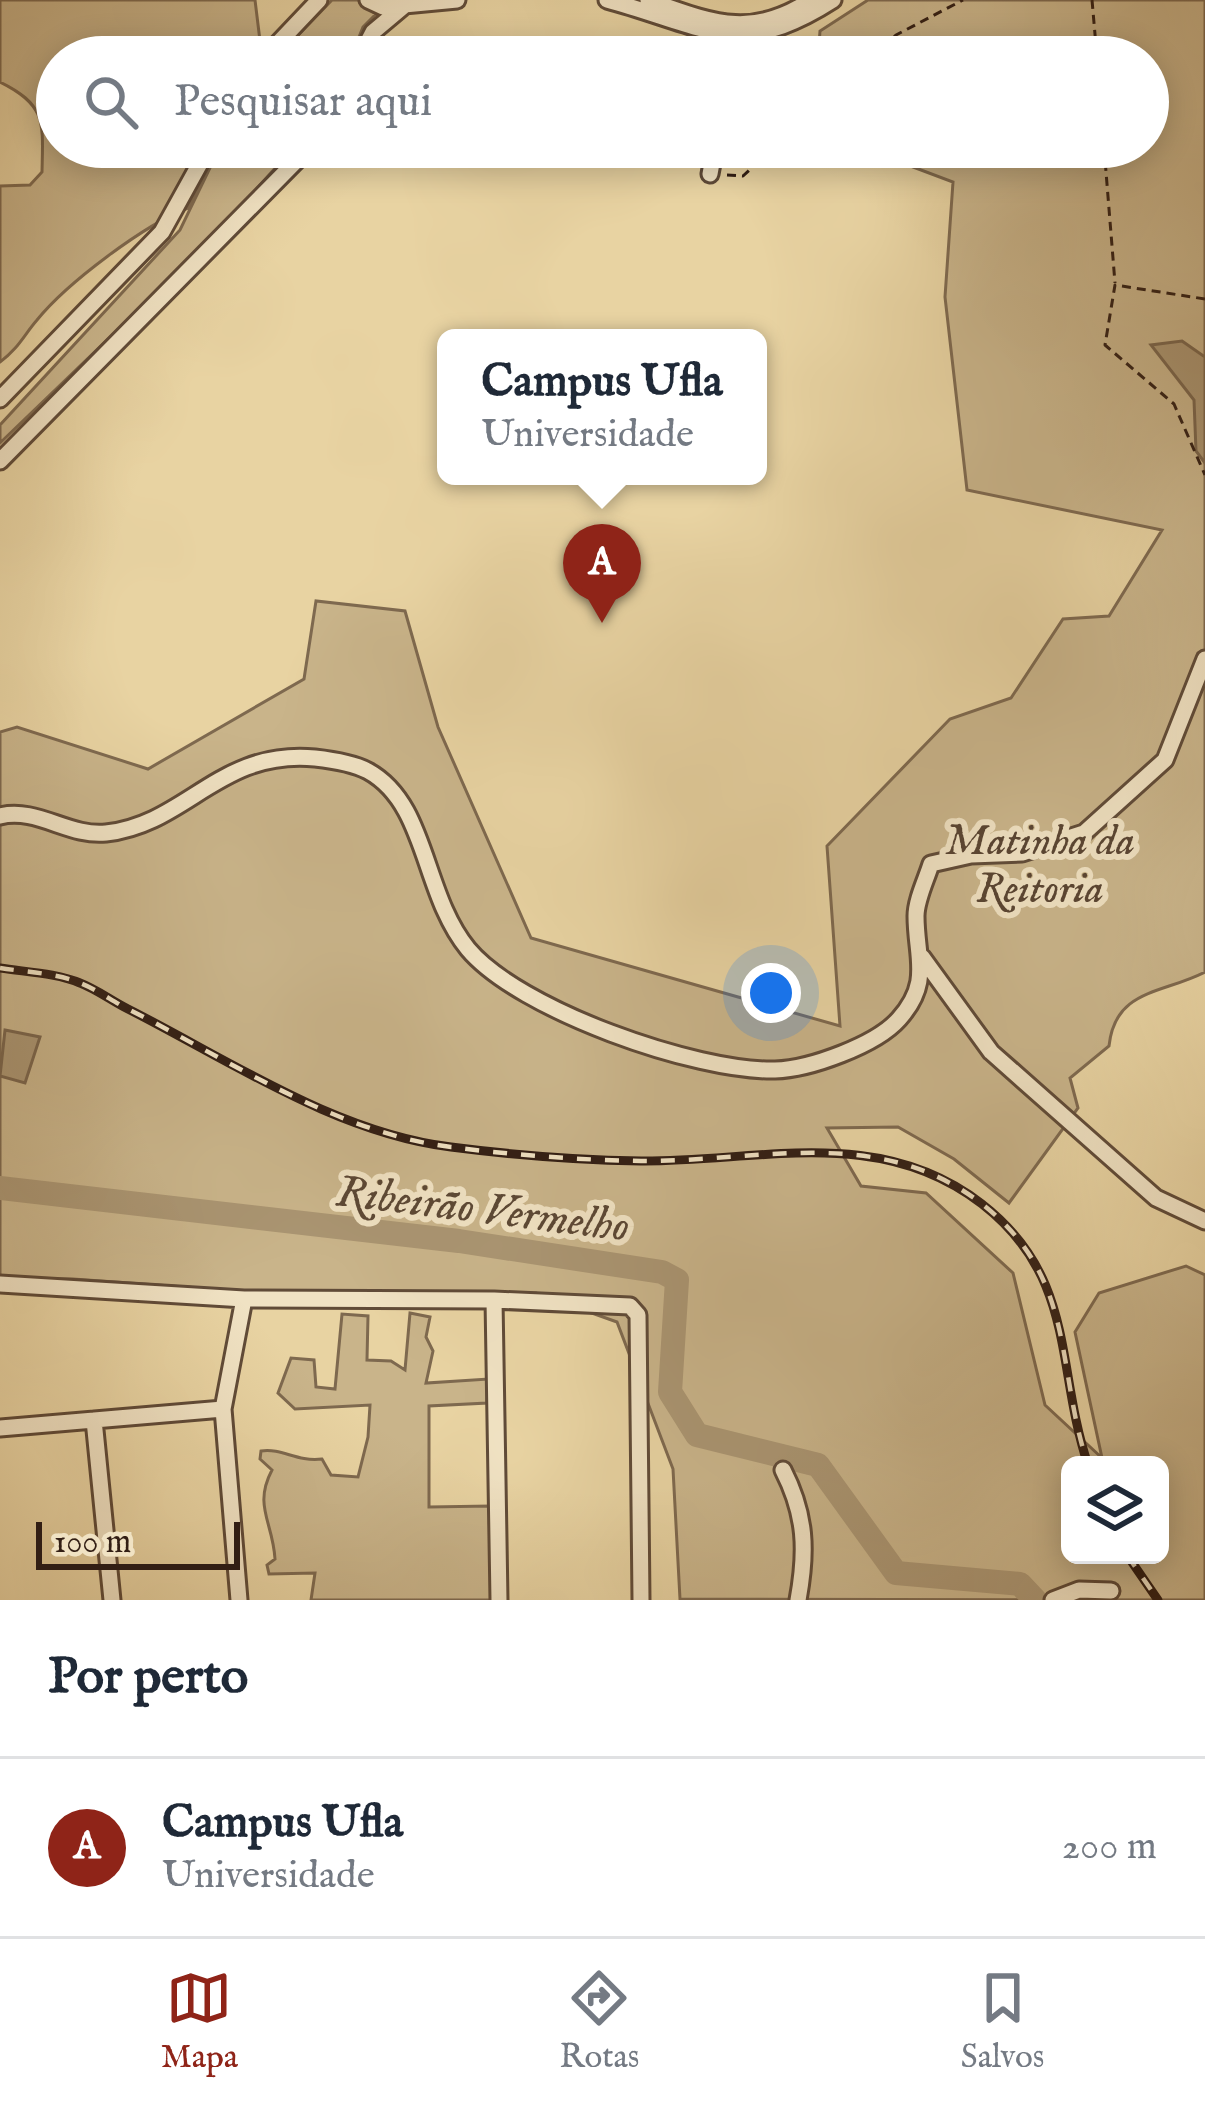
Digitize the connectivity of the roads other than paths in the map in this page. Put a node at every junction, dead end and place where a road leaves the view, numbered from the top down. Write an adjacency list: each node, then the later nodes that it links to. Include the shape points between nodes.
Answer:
1 (368, 0): 8 (street, via 382,8)
2 (457, 0): 8 (street)
3 (608, 0): 9 (street)
4 (647, 0): 9 (street)
5 (811, 0): 9 (street)
6 (833, 0): 9 (street, via 780,28)
7 (314, 2): 10 (street)
8 (408, 2): 11 (street)
9 (737, 31): 12 (street)
10 (284, 36)
11 (371, 36)
12 (736, 36)
13 (197, 168): 17 (street, via 171,220)
14 (289, 168): 18 (street)
15 (711, 168): 16 (street)
16 (710, 174)
17 (0, 399)
18 (0, 461)
19 (1205, 659): 21 (street, via 1165,760 1084,833 1022,854 931,864 916,914)
20 (0, 816): 21 (street, via 16,812 106,833 268,759 334,760 367,771 399,795 448,924 473,955 587,1025 728,1066 777,1070 853,1049 897,1022 918,990)
21 (922, 957): 22 (street, via 991,1052 1156,1198)
22 (1205, 1221)
23 (0, 1284): 24 (street)
24 (244, 1299): 25 (street); 26 (street)
25 (494, 1300): 33 (street); 34 (street, via 623,1304 638,1315)
26 (223, 1409): 27 (street); 32 (street)
27 (94, 1420): 28 (street); 31 (street)
28 (0, 1428)
29 (783, 1470): 35 (street, via 804,1519)
30 (1111, 1591): 36 (street)
31 (112, 1600)
32 (239, 1600)
33 (499, 1600)
34 (641, 1600)
35 (798, 1600)
36 (1053, 1600)

